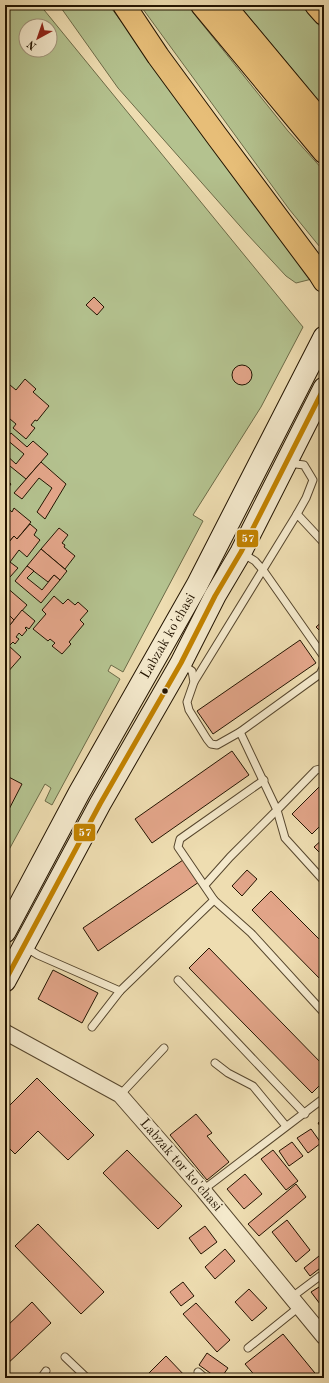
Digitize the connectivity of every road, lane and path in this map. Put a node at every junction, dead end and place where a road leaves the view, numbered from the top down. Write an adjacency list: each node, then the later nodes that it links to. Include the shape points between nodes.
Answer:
1 (124, 5): 8 (main road)
2 (202, 5): 7 (main road)
3 (224, 5): 6 (main road)
4 (316, 5): 5 (main road)
5 (324, 14)
6 (324, 125)
7 (324, 152)
8 (324, 281)
9 (324, 337): 16 (main road, Labzak ko'chasi)
10 (324, 388): 11 (main road, Labzak ko'chasi)
11 (286, 463): 12 (lane, via 304,464 313,480); 14 (main road, Labzak ko'chasi)
12 (297, 514): 13 (lane); 15 (lane)
13 (324, 544)
14 (241, 552): 15 (lane); 17 (main road, Labzak ko'chasi)
15 (263, 570): 18 (lane); 21 (lane)
16 (197, 585): 17 (main road); 25 (main road, Labzak ko'chasi)
17 (216, 596): 19 (main road, Labzak ko'chasi)
18 (324, 657)
19 (180, 663): 21 (lane, via 192,670); 26 (main road, Labzak ko'chasi)
20 (324, 666): 22 (lane, via 320,674)
21 (194, 682): 22 (lane, via 188,702 189,710 211,744 217,745)
22 (240, 732): 24 (lane)
23 (324, 768): 27 (lane, via 316,770)
24 (264, 780): 27 (lane); 29 (lane, via 180,839 178,847)
25 (79, 793): 26 (main road); 31 (main road, Labzak ko'chasi)
26 (100, 804): 32 (main road, Labzak ko'chasi)
27 (277, 810): 28 (lane, via 285,838); 29 (lane)
28 (324, 882)
29 (205, 885): 30 (lane)
30 (214, 900): 35 (lane); 36 (lane, via 250,933)
31 (5, 932)
32 (24, 946): 34 (main road, Labzak ko'chasi); 35 (lane)
33 (178, 980): 43 (lane)
34 (5, 982)
35 (120, 991): 37 (lane)
36 (324, 1012)
37 (92, 1027)
38 (5, 1032): 41 (street, Labzak tor ko'chasi)
39 (164, 1048): 41 (lane)
40 (215, 1063): 44 (lane, via 253,1086)
41 (120, 1095): 45 (street, Labzak tor ko'chasi)
42 (324, 1098): 43 (lane)
43 (305, 1114): 44 (lane)
44 (286, 1126): 45 (lane)
45 (203, 1190): 47 (street, Labzak tor ko'chasi)
46 (324, 1277): 47 (lane, via 320,1276)
47 (296, 1302): 48 (street, Labzak tor ko'chasi); 49 (lane)
48 (324, 1338)
49 (248, 1348)
50 (66, 1356): 54 (lane)
51 (46, 1371): 53 (lane)
52 (198, 1372): 55 (lane)
53 (41, 1378)
54 (87, 1378)
55 (205, 1378)

